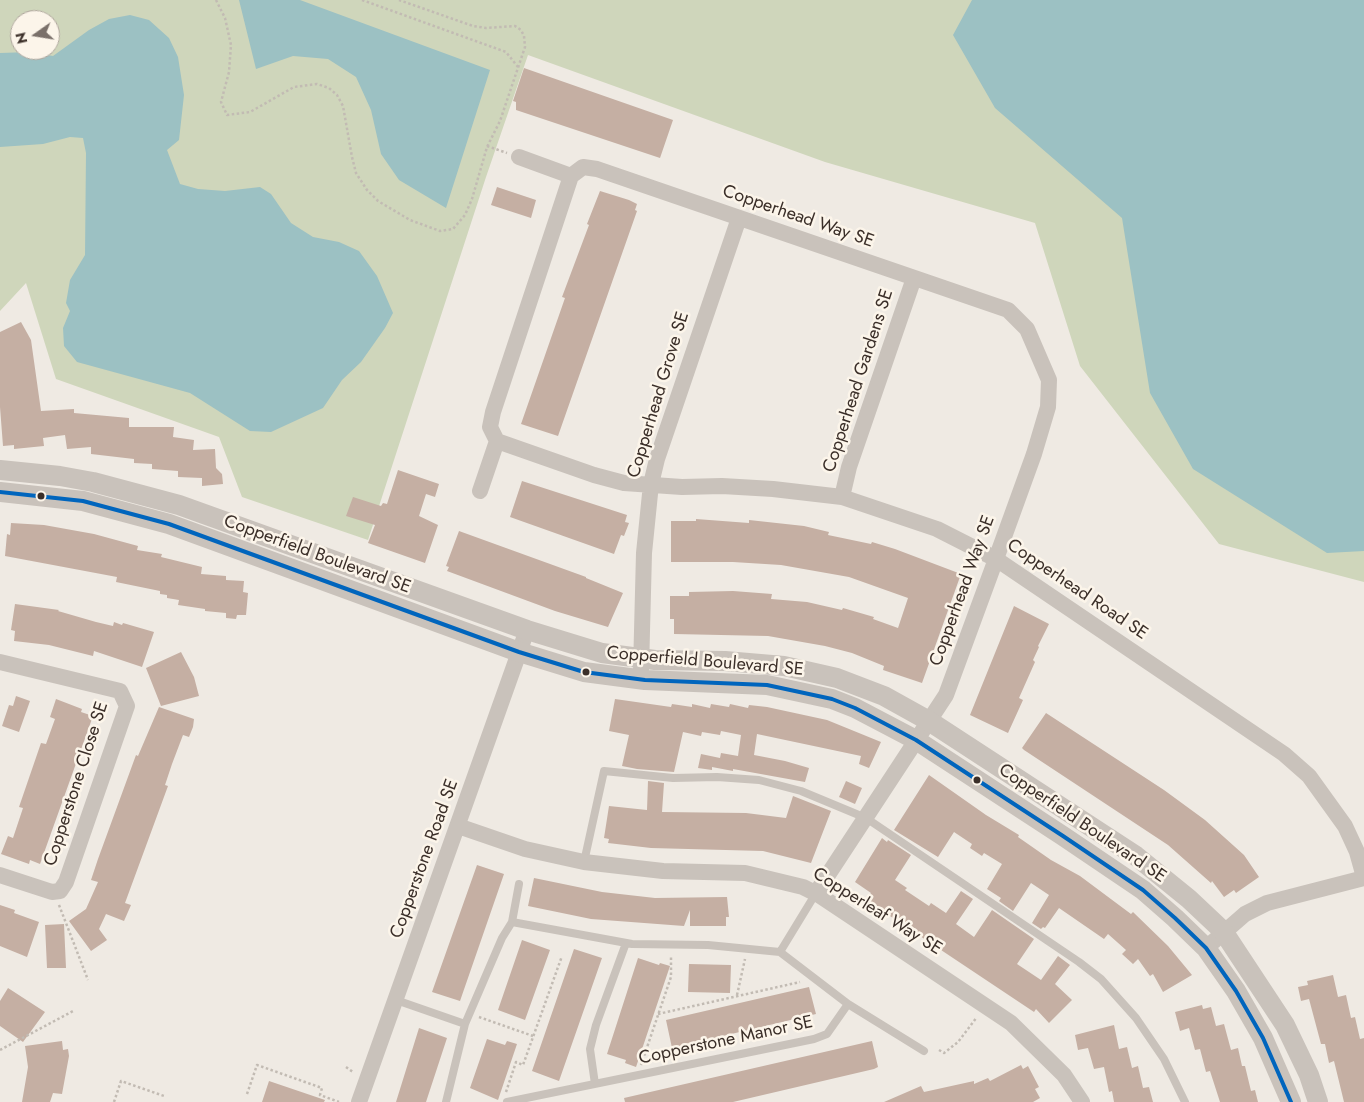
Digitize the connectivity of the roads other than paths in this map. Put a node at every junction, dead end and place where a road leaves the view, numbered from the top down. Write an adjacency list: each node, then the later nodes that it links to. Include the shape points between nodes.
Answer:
1 (519, 157): 2 (street)
2 (571, 176): 3 (street, Copperhead Way SE, via 582,168 597,169); 5 (street, via 494,412 490,427)
3 (738, 218): 4 (street, Copperhead Way SE); 7 (street, Copperhead Grove SE)
4 (914, 278): 10 (street, Copperhead Gardens SE, via 849,467); 11 (street, Copperhead Way SE, via 1008,310 1027,329 1049,380 1045,417)
5 (497, 441): 7 (street, via 594,475 624,483); 8 (street)
6 (0, 470): 12 (street, Copperfield Boulevard SE, via 60,476 136,492)
7 (651, 484): 10 (street, Copperhead Road SE, via 682,488 773,489); 14 (street, Copperhead Grove SE, via 644,554)
8 (480, 491)
9 (0, 492): 13 (street, Copperfield Boulevard SE, via 83,501 169,524)
10 (842, 497): 11 (street, Copperhead Road SE, via 937,530)
11 (996, 559): 17 (street, Copperhead Way SE, via 946,695); 23 (street, Copperhead Road SE, via 1284,754 1308,776 1346,826)
12 (527, 630): 13 (street, Copperstone Road SE); 14 (street, Copperfield Boulevard SE, via 602,653)
13 (520, 652): 16 (street, Copperfield Boulevard SE, via 584,672); 20 (street, Copperstone Road SE)
14 (642, 660): 16 (street, Copperhead Grove SE); 17 (street, Copperfield Boulevard SE, via 755,662 811,671 877,693)
15 (0, 662): 22 (street, Copperstone Close SE, via 120,691 127,706 66,882 60,891 52,892)
16 (641, 680): 18 (street, Copperfield Boulevard SE, via 739,682 800,691 856,708)
17 (929, 721): 18 (street, Copperhead Way SE); 27 (street, Copperfield Boulevard SE, via 1136,856)
18 (916, 740): 19 (street, Copperhead Way SE); 29 (street, Copperfield Boulevard SE, via 1143,890)
19 (866, 818): 21 (lane, via 801,792 759,780 673,778 604,770); 25 (street, Copperhead Way SE); 40 (lane, via 1054,944 1100,980 1152,1040)
20 (458, 826): 21 (street, Copperleaf Way SE, via 525,849); 31 (street, Copperstone Road SE)
21 (584, 862): 25 (street, Copperleaf Way SE, via 663,871 745,873 785,881)
22 (0, 875)
23 (1364, 877): 27 (street, via 1267,903 1245,914)
24 (519, 884): 26 (lane)
25 (816, 893): 30 (lane); 37 (street, Copperleaf Way SE, via 1004,1018 1064,1075)
26 (512, 922): 28 (lane); 33 (lane)
27 (1223, 931): 29 (street); 42 (street, Copperfield Boulevard SE, via 1285,1025)
28 (626, 943): 30 (lane, via 708,945); 35 (lane, via 590,1049)
29 (1206, 948): 41 (street, Copperfield Boulevard SE, via 1263,1038)
30 (780, 952): 32 (lane)
31 (396, 1000): 33 (lane); 39 (street, Copperstone Road SE)
32 (848, 1004): 34 (lane); 35 (lane, Copperstone Manor SE, via 827,1034 814,1039)
33 (465, 1024): 38 (lane)
34 (924, 1051)
35 (595, 1084): 36 (lane, Copperstone Manor SE)
36 (506, 1099)
37 (1076, 1100)
38 (447, 1101)
39 (359, 1102)
40 (1185, 1102)
41 (1291, 1102)
42 (1318, 1102)

